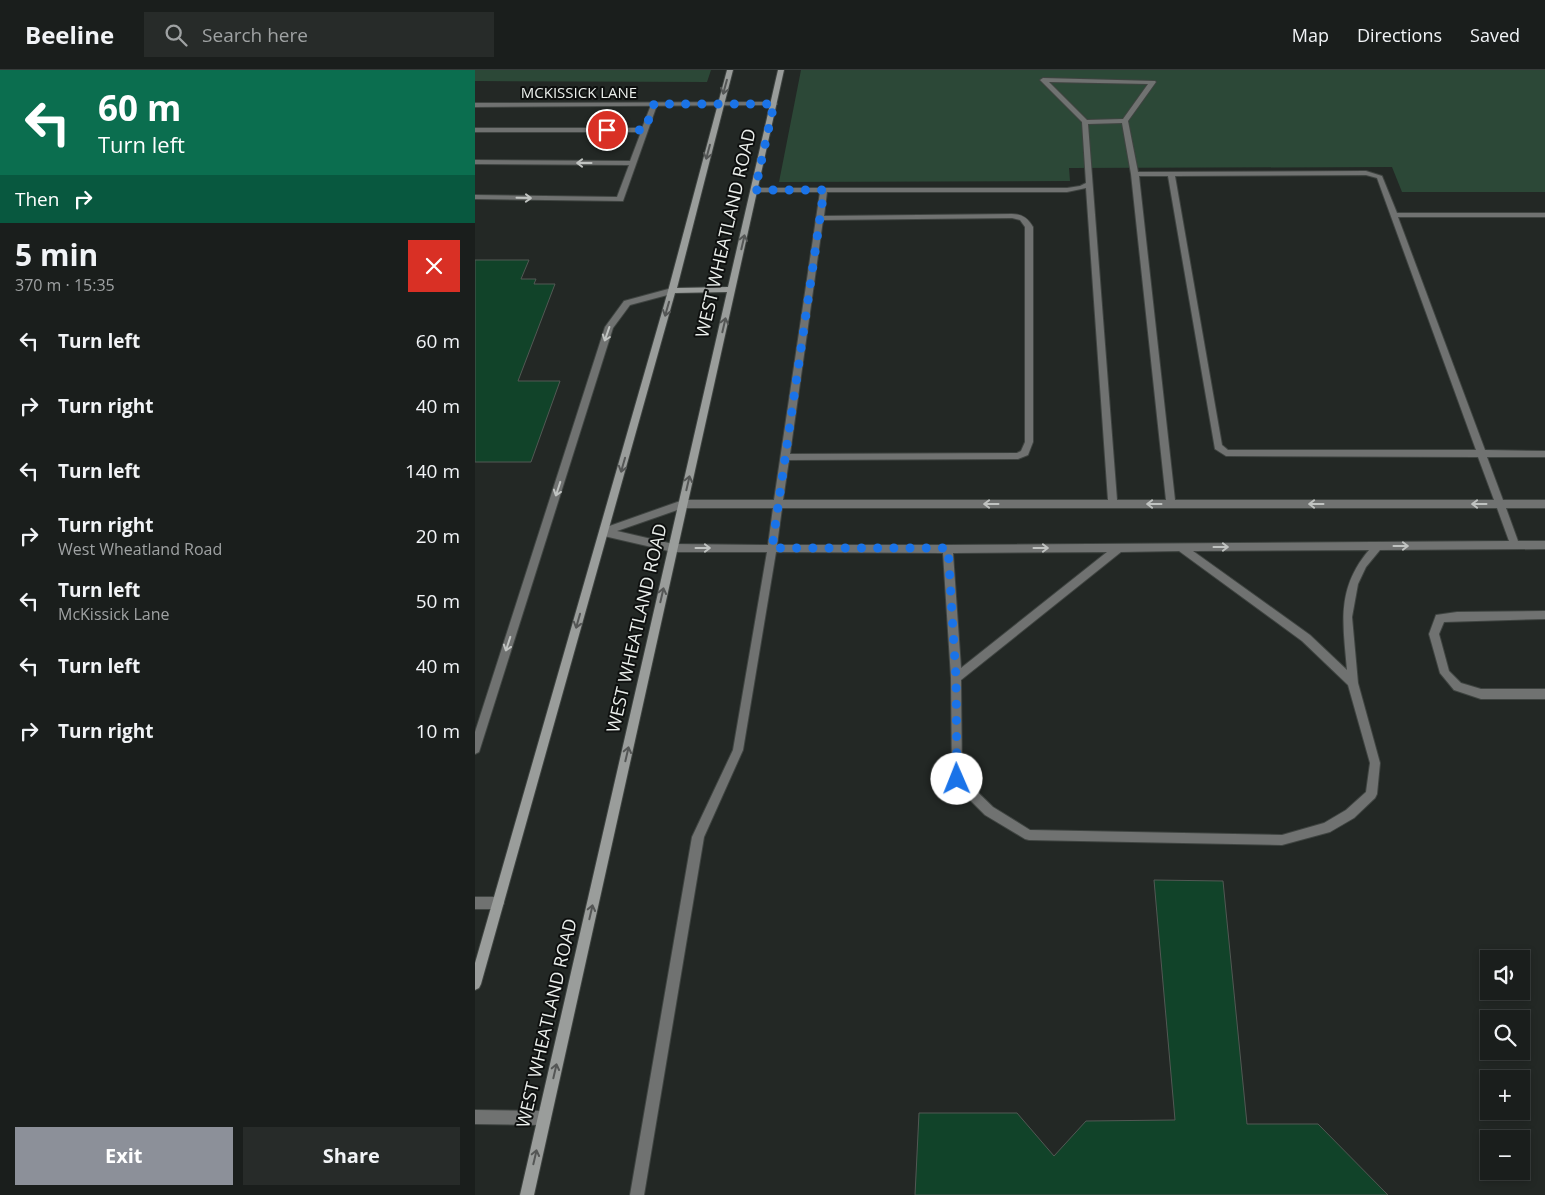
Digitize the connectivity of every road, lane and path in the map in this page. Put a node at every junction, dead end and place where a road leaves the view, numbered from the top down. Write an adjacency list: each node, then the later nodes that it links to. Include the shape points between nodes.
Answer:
1 (730, 70): 4 (main road, WEST WHEATLAND ROAD, one-way to 4)
2 (781, 70): 5 (main road, WEST WHEATLAND ROAD)
3 (654, 104): 4 (street, MCKISSICK LANE); 6 (street, MCKISSICK LANE); 10 (street)
4 (721, 104): 5 (street, MCKISSICK LANE); 23 (main road, WEST WHEATLAND ROAD, one-way to 23)
5 (774, 104): 16 (main road, WEST WHEATLAND ROAD)
6 (475, 105)
7 (1125, 121): 8 (street); 8 (street, via 1153,82 1043,80); 13 (street)
8 (1085, 122): 15 (street)
9 (475, 130): 10 (street)
10 (645, 130): 12 (street)
11 (475, 162): 12 (street, one-way to 11)
12 (633, 162): 18 (street, one-way to 12, via 620,199)
13 (1135, 174): 14 (street); 30 (street)
14 (1171, 174): 19 (street, via 1366,173 1380,178); 25 (street, via 1218,447 1226,453)
15 (1089, 184): 17 (street, via 1067,190); 29 (street)
16 (755, 190): 17 (street); 22 (main road, WEST WHEATLAND ROAD, one-way to 16)
17 (824, 190): 21 (street)
18 (475, 198)
19 (1394, 215): 20 (street); 25 (street)
20 (1545, 215)
21 (820, 218): 26 (street); 26 (street, via 1019,216 1026,220 1029,227 1029,442 1025,453 1018,456)
22 (732, 289): 23 (main road); 27 (main road, WEST WHEATLAND ROAD, one-way to 22)
23 (672, 291): 33 (main road, WEST WHEATLAND ROAD, one-way to 33); 46 (street, one-way to 46, via 627,303 609,327)
24 (1545, 454): 25 (street)
25 (1483, 455): 31 (street)
26 (785, 457): 28 (street)
27 (683, 504): 28 (street); 33 (street); 39 (main road, WEST WHEATLAND ROAD)
28 (779, 504): 29 (street, one-way to 28); 40 (street)
29 (1113, 504): 30 (street, one-way to 29)
30 (1171, 504): 31 (street, one-way to 30)
31 (1501, 504): 32 (street); 34 (street)
32 (1545, 504)
33 (604, 532): 39 (street); 48 (main road, WEST WHEATLAND ROAD, one-way to 48)
34 (1515, 545): 35 (street); 36 (street, one-way to 34)
35 (1545, 545)
36 (1379, 546): 38 (street, one-way to 36); 44 (street, via 1363,564 1353,584 1347,617)
37 (1120, 547): 38 (street); 41 (street, one-way to 37); 43 (street)
38 (1180, 547): 44 (street, via 1306,638)
39 (673, 548): 40 (street, one-way to 40); 51 (main road, WEST WHEATLAND ROAD, one-way to 39)
40 (772, 548): 41 (street); 53 (street, via 739,750 698,837)
41 (948, 548): 43 (street)
42 (1545, 615): 45 (street, via 1440,618 1434,634 1445,673 1458,687 1481,694)
43 (956, 678): 44 (street, via 957,779 989,811 1029,834 1282,840 1326,828 1350,814 1371,794 1375,763)
44 (1353, 683)
45 (1545, 694)
46 (475, 749)
47 (475, 903): 48 (street)
48 (498, 903): 49 (main road, WEST WHEATLAND ROAD)
49 (475, 984)
50 (475, 1117): 51 (street)
51 (544, 1118): 52 (main road, WEST WHEATLAND ROAD, one-way to 51)
52 (527, 1195)
53 (637, 1195)

